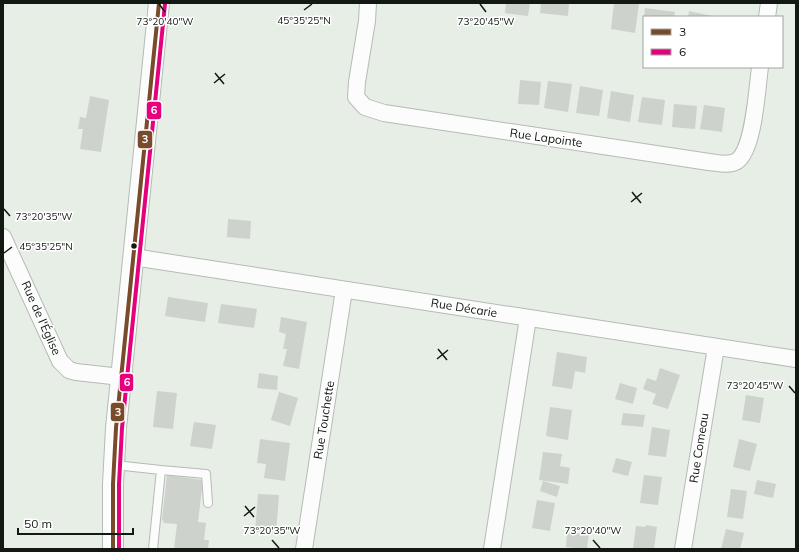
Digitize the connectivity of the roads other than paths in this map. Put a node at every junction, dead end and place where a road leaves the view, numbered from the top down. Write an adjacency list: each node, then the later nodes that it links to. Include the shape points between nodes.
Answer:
1 (159, 3): 7 (street)
2 (368, 3): 5 (street, Rue Lapointe, via 356,97 365,107 384,113 730,164 741,157 750,141)
3 (769, 3): 4 (street)
4 (767, 16)
5 (760, 68)
6 (3, 237): 12 (street, Rue de l'Église, via 60,361 69,370 76,372)
7 (133, 258): 8 (street, Rue Décarie); 12 (street)
8 (344, 290): 9 (street, Rue Décarie); 18 (street, Rue Touchette)
9 (528, 318): 10 (street, Rue Décarie); 19 (street)
10 (716, 347): 11 (street, Rue Décarie); 20 (street, Rue Comeau)
11 (796, 359)
12 (121, 378): 13 (street)
13 (114, 465): 14 (lane); 16 (street)
14 (161, 470): 15 (lane, via 206,474); 17 (lane)
15 (208, 503)
16 (113, 549)
17 (153, 549)
18 (304, 549)
19 (492, 549)
20 (683, 549)

